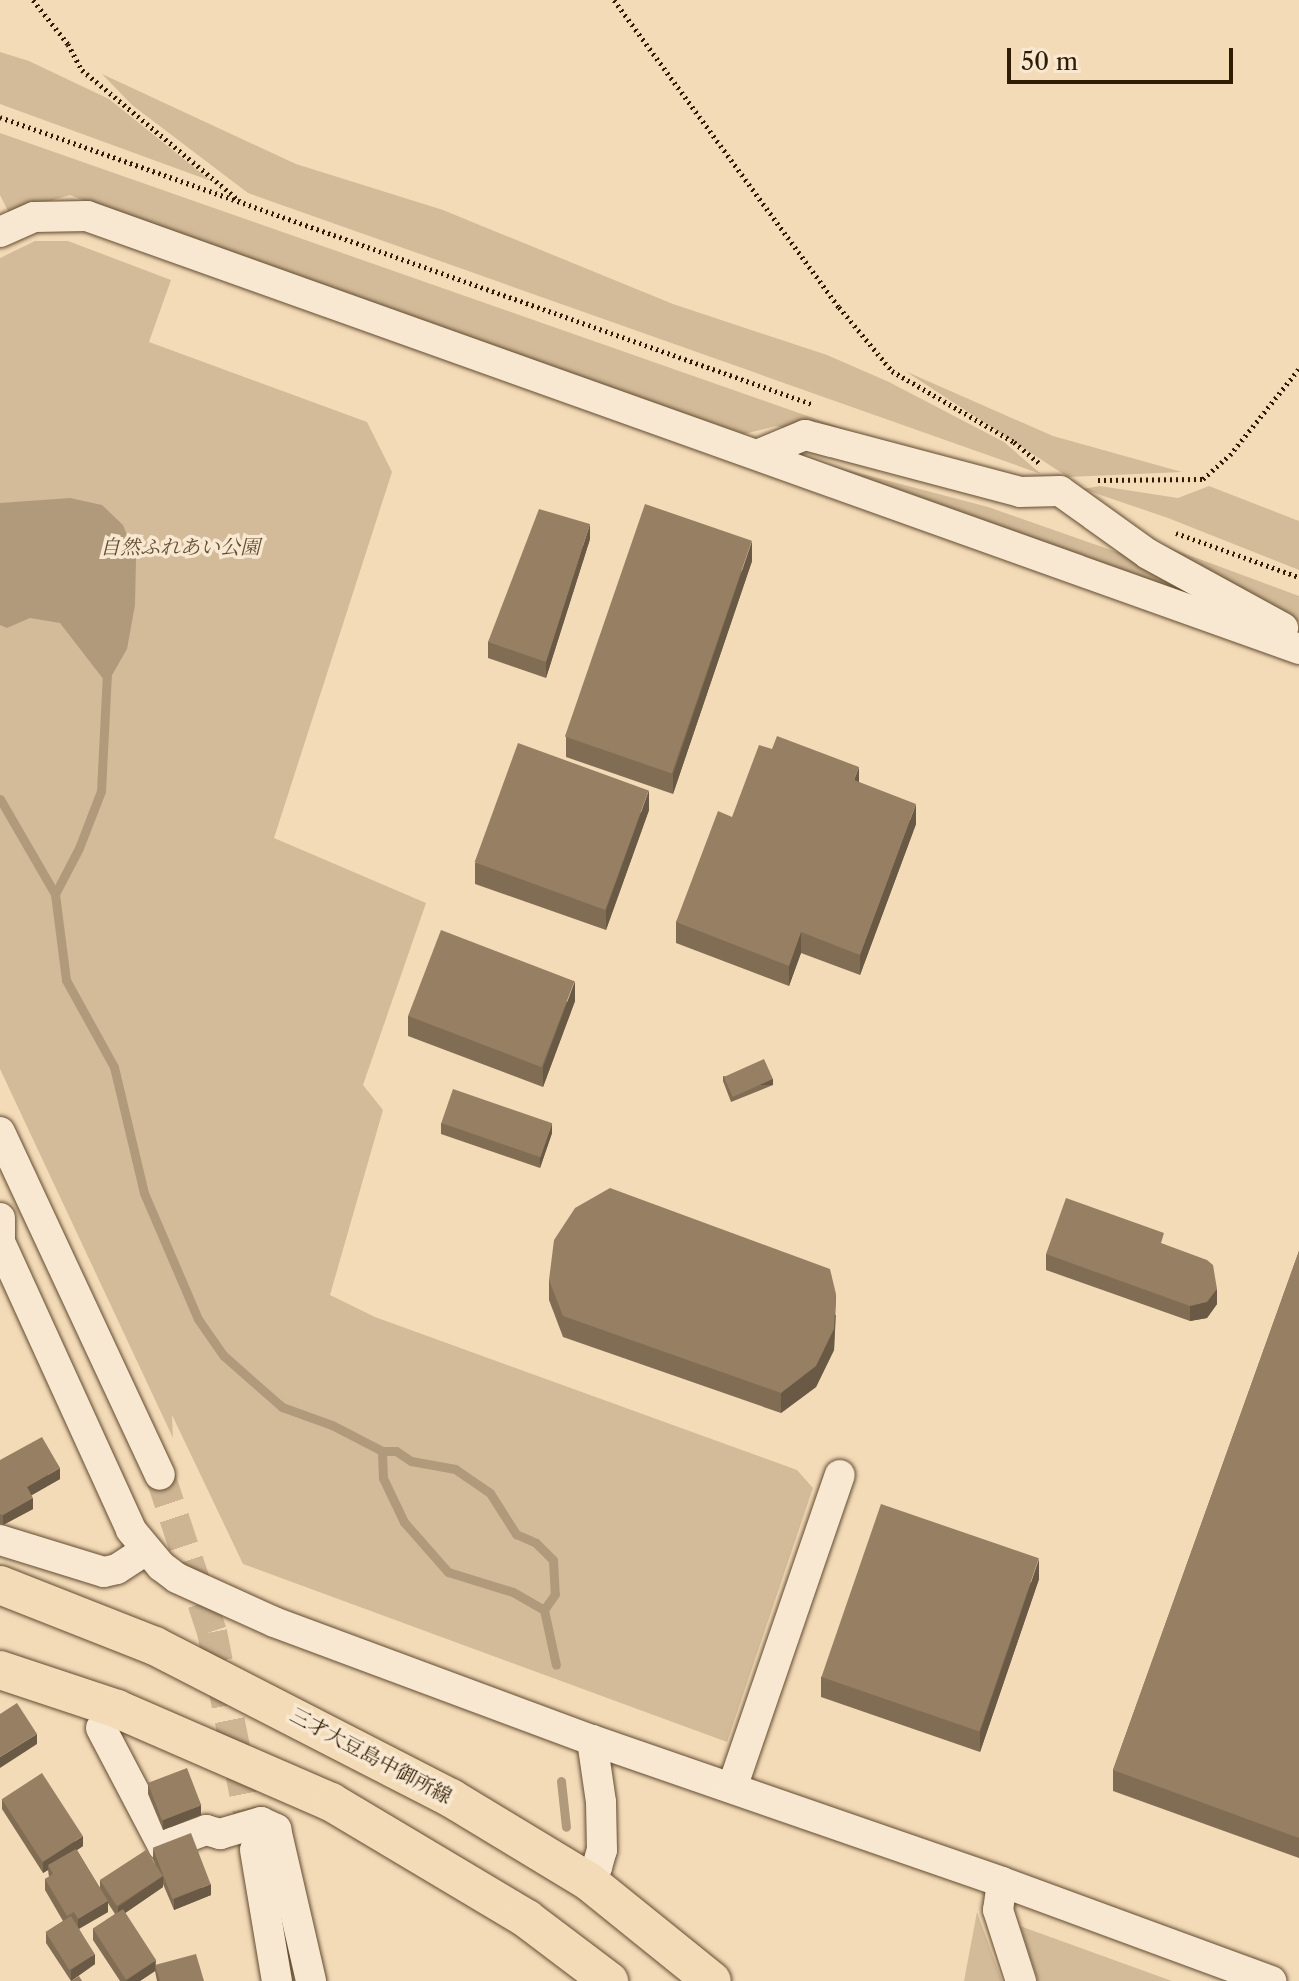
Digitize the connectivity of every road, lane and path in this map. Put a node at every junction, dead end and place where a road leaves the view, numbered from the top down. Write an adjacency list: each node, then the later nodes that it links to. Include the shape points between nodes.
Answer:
1 (33, 0): 4 (path, via 82,70)
2 (614, 0): 9 (path, via 839,307 892,371 1014,442 1056,476)
3 (0, 117): 4 (path)
4 (243, 205): 7 (path)
5 (0, 232): 8 (street, via 34,217 87,216)
6 (1299, 369): 9 (path, via 1230,455 1203,479 1076,481)
7 (822, 408)
8 (759, 454): 9 (street, via 805,435 1020,492); 13 (street)
9 (1060, 491): 12 (street, via 1148,554)
10 (1164, 529): 11 (path)
11 (1299, 577)
12 (1299, 639)
13 (1299, 649)
14 (0, 1132): 16 (street)
15 (0, 1218): 19 (street, via 0,1242 131,1530)
16 (160, 1475)
17 (840, 1475): 24 (street)
18 (0, 1540): 19 (street, via 104,1572)
19 (146, 1550): 23 (street, via 177,1578 226,1603)
20 (0, 1585): 26 (main road, 三才大豆島中御所線, via 155,1646 315,1726 451,1798)
21 (0, 1670): 30 (main road, via 117,1709 331,1802 527,1919)
22 (101, 1728): 29 (street, via 163,1846 206,1830 220,1834 261,1822 276,1829)
23 (592, 1740): 24 (street); 26 (street, via 602,1850)
24 (732, 1788): 27 (street)
25 (255, 1850): 28 (street)
26 (588, 1881): 31 (main road, 三才大豆島中御所線)
27 (1002, 1882): 32 (street, via 998,1910); 33 (street)
28 (277, 1981)
29 (311, 1981)
30 (609, 1981)
31 (712, 1981)
32 (1021, 1981)
33 (1271, 1981)

